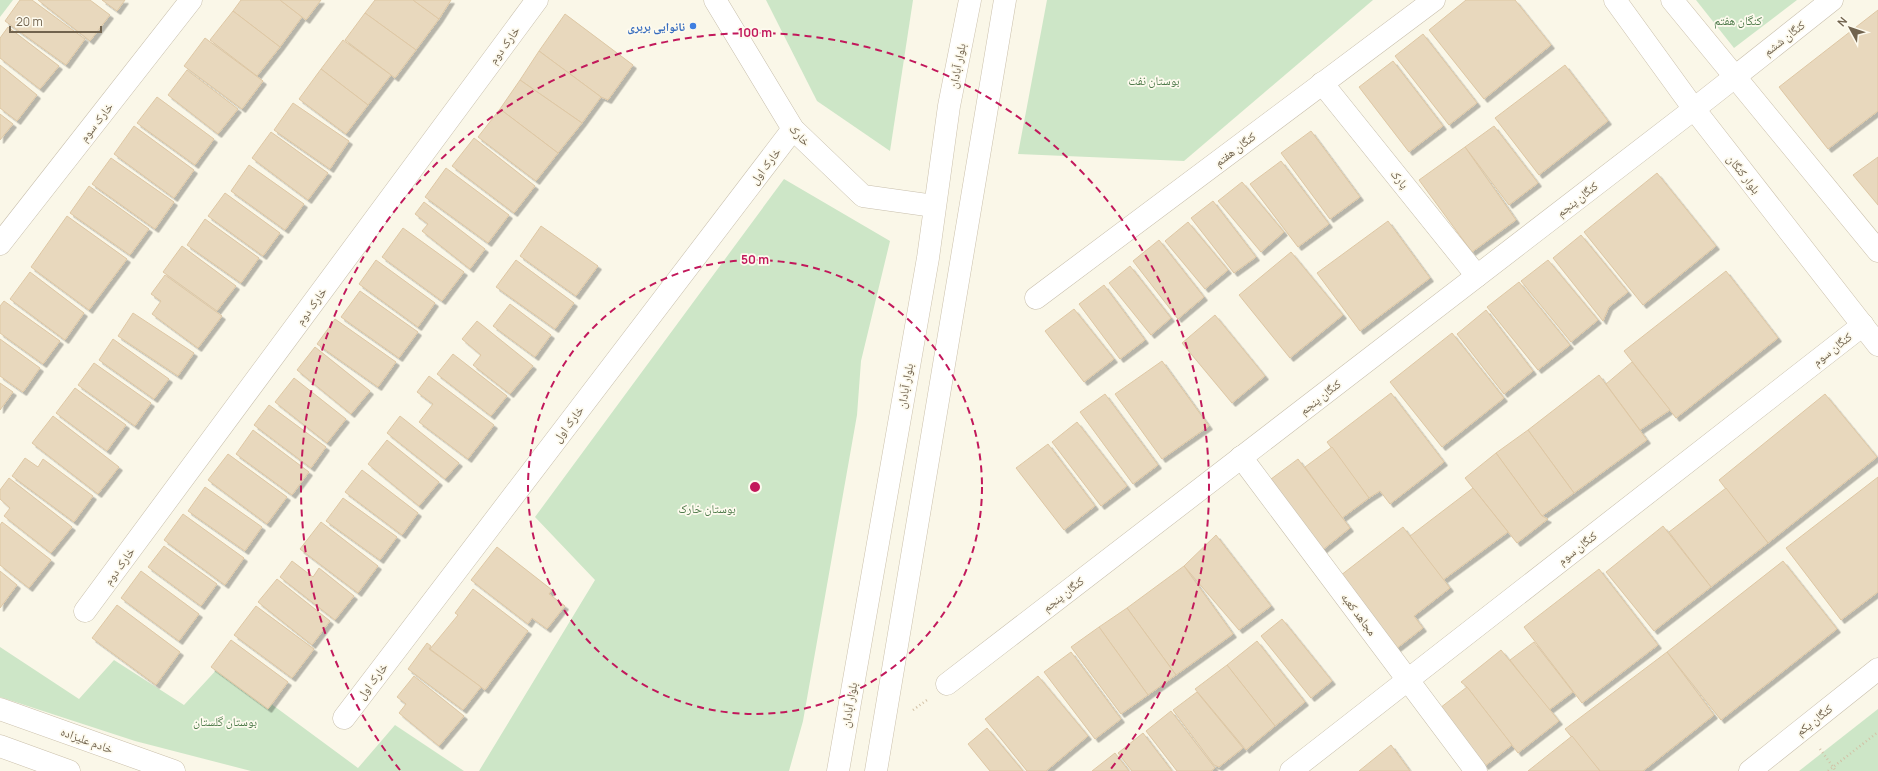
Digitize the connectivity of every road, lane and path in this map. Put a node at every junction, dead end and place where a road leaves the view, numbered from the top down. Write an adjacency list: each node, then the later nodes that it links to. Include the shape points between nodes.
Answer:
1 (191, 0): 16 (street, خارک سوم)
2 (537, 0): 23 (street, خارک دوم)
3 (715, 0): 13 (street, خارک)
4 (970, 0): 14 (street, بلوار آبادان, via 949,106)
5 (1005, 0): 15 (street)
6 (1434, 0): 11 (street, کنگان هفتم)
7 (1615, 0): 12 (street, بلوار کنگان)
8 (1672, 0): 10 (street)
9 (1832, 0): 10 (street, کنگان ششم)
10 (1736, 76): 12 (street, کنگان ششم); 17 (street)
11 (1322, 83): 18 (street, پارک); 19 (street, کنگان هفتم)
12 (1694, 109): 18 (street, کنگان پنجم); 20 (street, بلوار کنگان)
13 (793, 129): 14 (street, خارک, via 863,196); 28 (street, خارک اول)
14 (934, 206): 15 (street, خارک); 33 (street, بلوار آبادان, via 926,266)
15 (968, 211): 34 (street)
16 (0, 244)
17 (1878, 252)
18 (1477, 276): 22 (street, کنگان پنجم)
19 (1036, 298)
20 (1863, 325): 21 (street, بلوار کنگان); 25 (street, کنگان سوم)
21 (1878, 345)
22 (1241, 457): 25 (street, مجاهد کعبه); 26 (street, کنگان پنجم)
23 (85, 611)
24 (1878, 669): 37 (street, کنگان یکم)
25 (1408, 680): 35 (street, کنگان سوم); 36 (street, مجاهد کعبه)
26 (947, 684)
27 (0, 709): 32 (street, خادم علیزاده)
28 (344, 718)
29 (1878, 732): 38 (path)
30 (0, 746): 31 (street)
31 (69, 771)
32 (174, 771)
33 (838, 771)
34 (876, 771)
35 (1291, 771)
36 (1476, 771)
37 (1750, 771)
38 (1828, 771)

